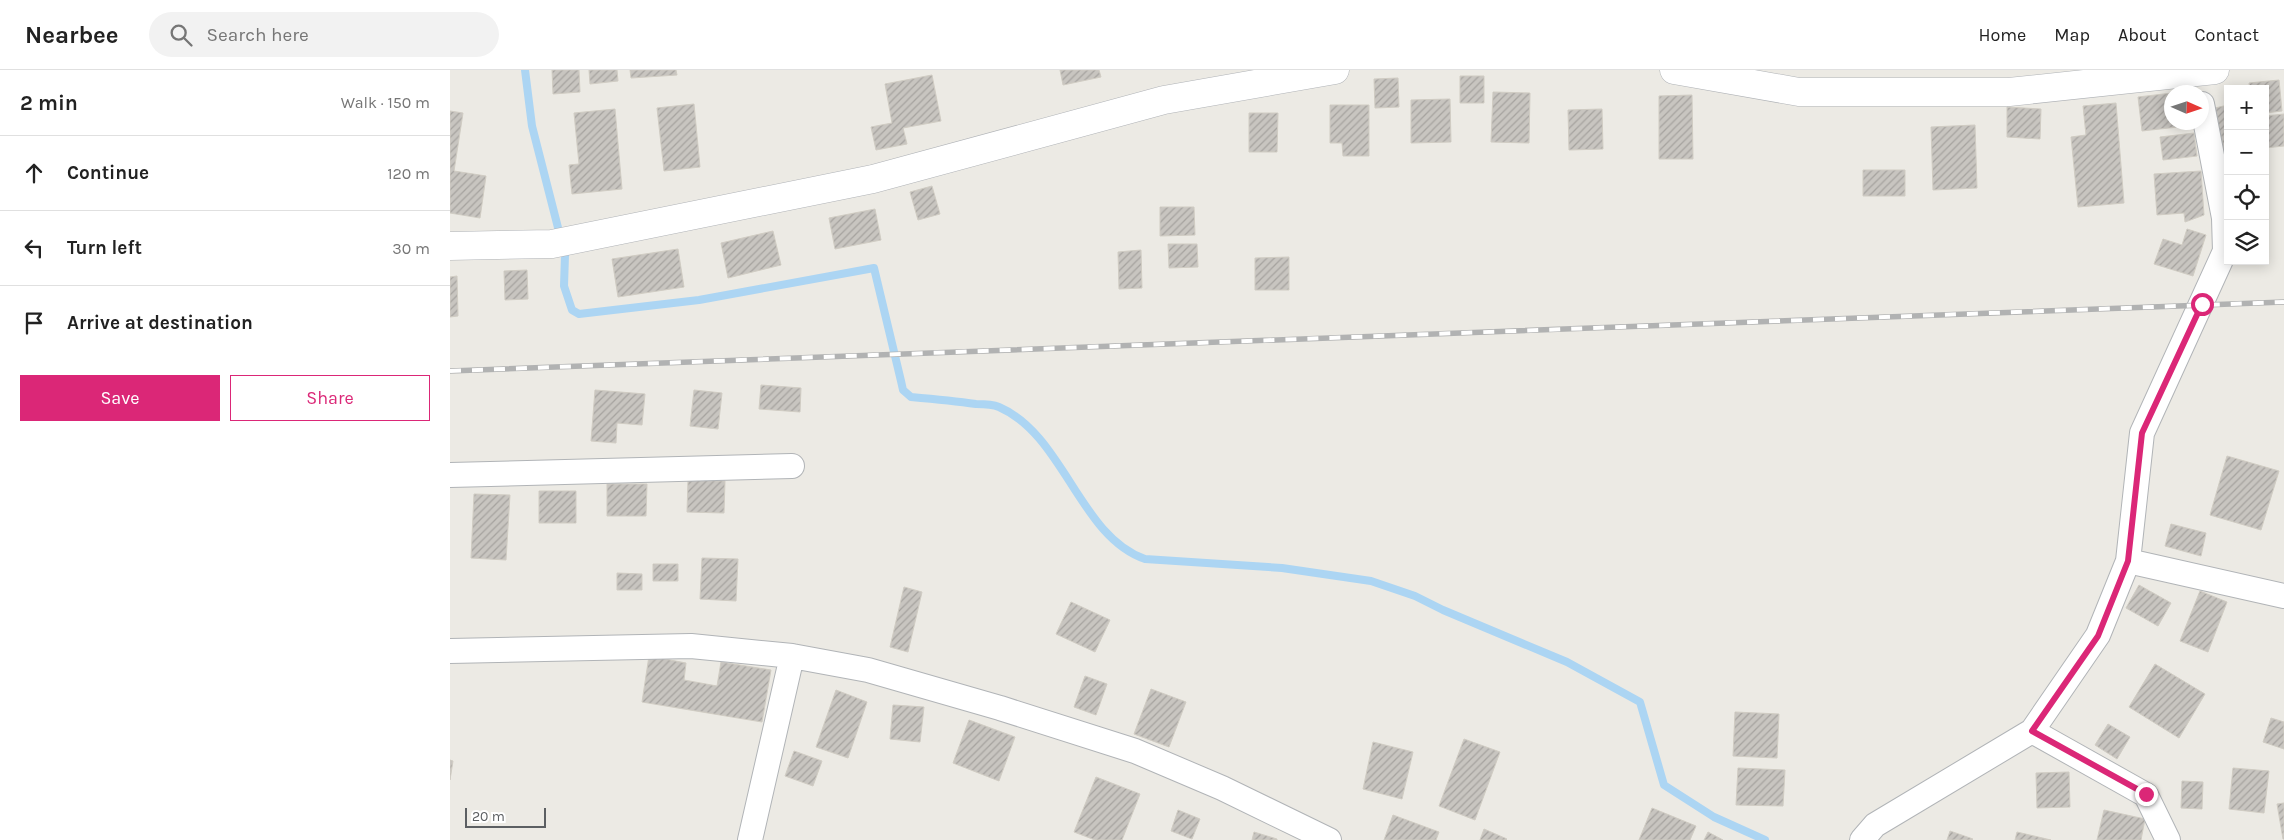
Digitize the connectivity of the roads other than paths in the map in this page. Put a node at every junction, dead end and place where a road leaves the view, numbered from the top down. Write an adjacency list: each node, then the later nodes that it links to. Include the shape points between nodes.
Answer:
1 (1335, 70): 5 (street, via 1164,100 873,179 552,244)
2 (1674, 70): 3 (street, via 1799,92 2009,92)
3 (2201, 76)
4 (2207, 130): 8 (street, via 2224,218 2225,251 2142,433)
5 (450, 246)
6 (792, 466): 7 (street)
7 (450, 475)
8 (2128, 561): 9 (street); 12 (street, via 2098,636)
9 (2284, 596)
10 (450, 651): 11 (street, via 691,646)
11 (792, 656): 13 (street); 14 (street, via 868,670 1135,751 1222,788)
12 (2032, 731): 15 (street, via 1875,825); 16 (street, via 2146,794)
13 (750, 840)
14 (1329, 840)
15 (1862, 840)
16 (2168, 840)

